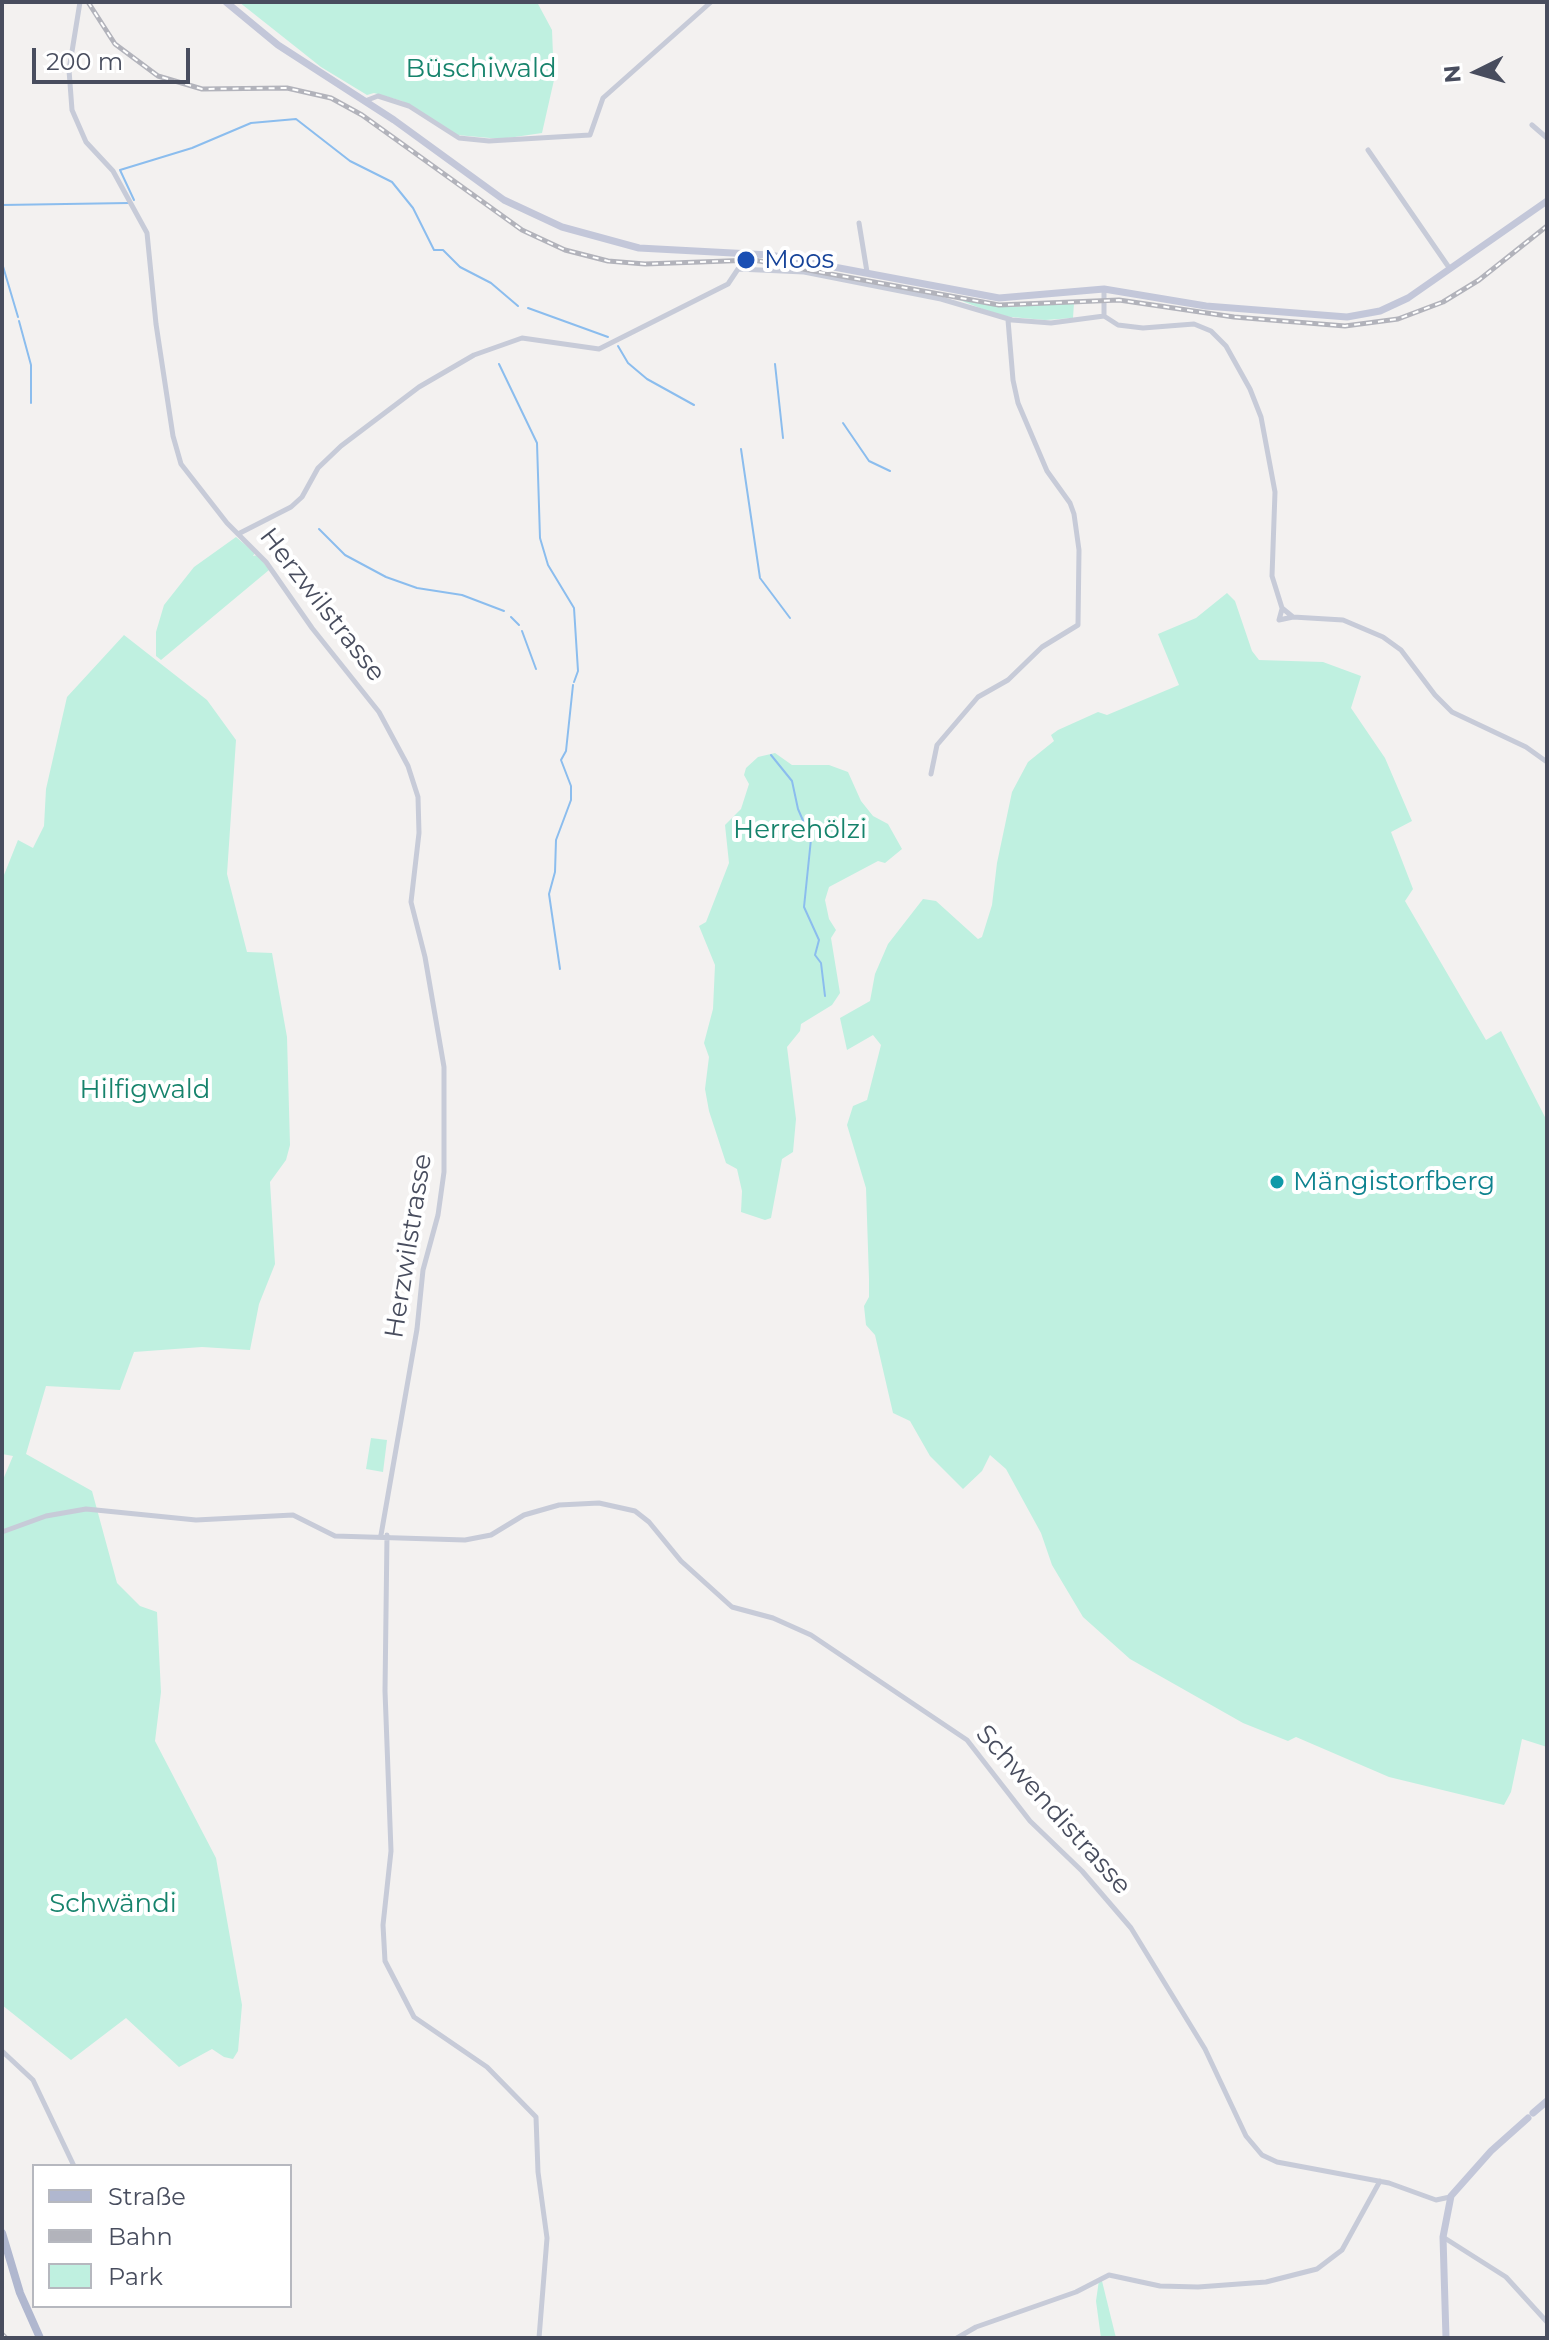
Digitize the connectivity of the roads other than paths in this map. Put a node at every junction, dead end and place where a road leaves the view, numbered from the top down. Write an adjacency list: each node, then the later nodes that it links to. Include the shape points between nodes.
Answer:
1 (80, 2): 15 (street, Herzwilstrasse, via 69,70 75,120 91,149 117,178 147,233 156,324 181,464)
2 (226, 2): 4 (main road, via 278,45)
3 (711, 2): 4 (street, via 603,98 590,135 459,138 409,106 378,96)
4 (365, 101): 11 (main road, via 492,192 584,235 651,250 762,254)
5 (1532, 125): 6 (street)
6 (1547, 138)
7 (1368, 150): 10 (street)
8 (1547, 201): 10 (main road)
9 (859, 223): 11 (street)
10 (1450, 269): 12 (main road, via 1389,307 1347,317 1206,306)
11 (867, 272): 12 (main road, via 999,298)
12 (1104, 289): 13 (street)
13 (1104, 316): 14 (street, via 1051,323); 16 (street, via 1118,325 1143,328 1197,324 1214,333 1233,357 1264,431 1275,492 1272,576)
14 (1008, 320): 15 (street, via 941,299 804,272 738,269 728,284 599,349 522,338 474,355 419,387 341,446 291,507); 19 (street, via 1018,403 1047,471 1074,514 1078,625 978,697 937,745)
15 (240, 533): 21 (street, Herzwilstrasse, via 379,712 418,797 411,902 444,1067 444,1172 423,1270)
16 (1282, 608): 17 (street); 17 (street, via 1279,620)
17 (1293, 617): 18 (street, via 1343,620 1383,637 1401,650 1452,712)
18 (1547, 762)
19 (931, 774)
20 (2, 1532): 21 (street, Schwendistrasse, via 46,1516 92,1509 196,1520 286,1514 335,1536)
21 (384, 1535): 25 (street, Schwendistrasse, via 475,1539 524,1515 573,1504 616,1505 642,1516 726,1603 811,1635 967,1740 1030,1821 1131,1928 1205,2049 1246,2136 1262,2155); 33 (street, Herzwilstrasse, via 391,1851 385,1961 414,2017 487,2067 538,2122 547,2238)
22 (2, 2051): 24 (street, via 33,2080)
23 (1547, 2101): 26 (main road)
24 (73, 2164)
25 (1380, 2181): 27 (street, Schwendistrasse); 34 (street, via 1342,2250 1317,2269 1266,2282 1198,2287 1160,2286 1109,2275)
26 (1451, 2196): 27 (street); 28 (main road)
27 (1436, 2200): 28 (street)
28 (1446, 2213): 30 (main road)
29 (2, 2233): 32 (main road)
30 (1443, 2237): 31 (street, via 1506,2277); 35 (main road)
31 (1547, 2322)
32 (40, 2338)
33 (539, 2338)
34 (957, 2338)
35 (1446, 2338)

